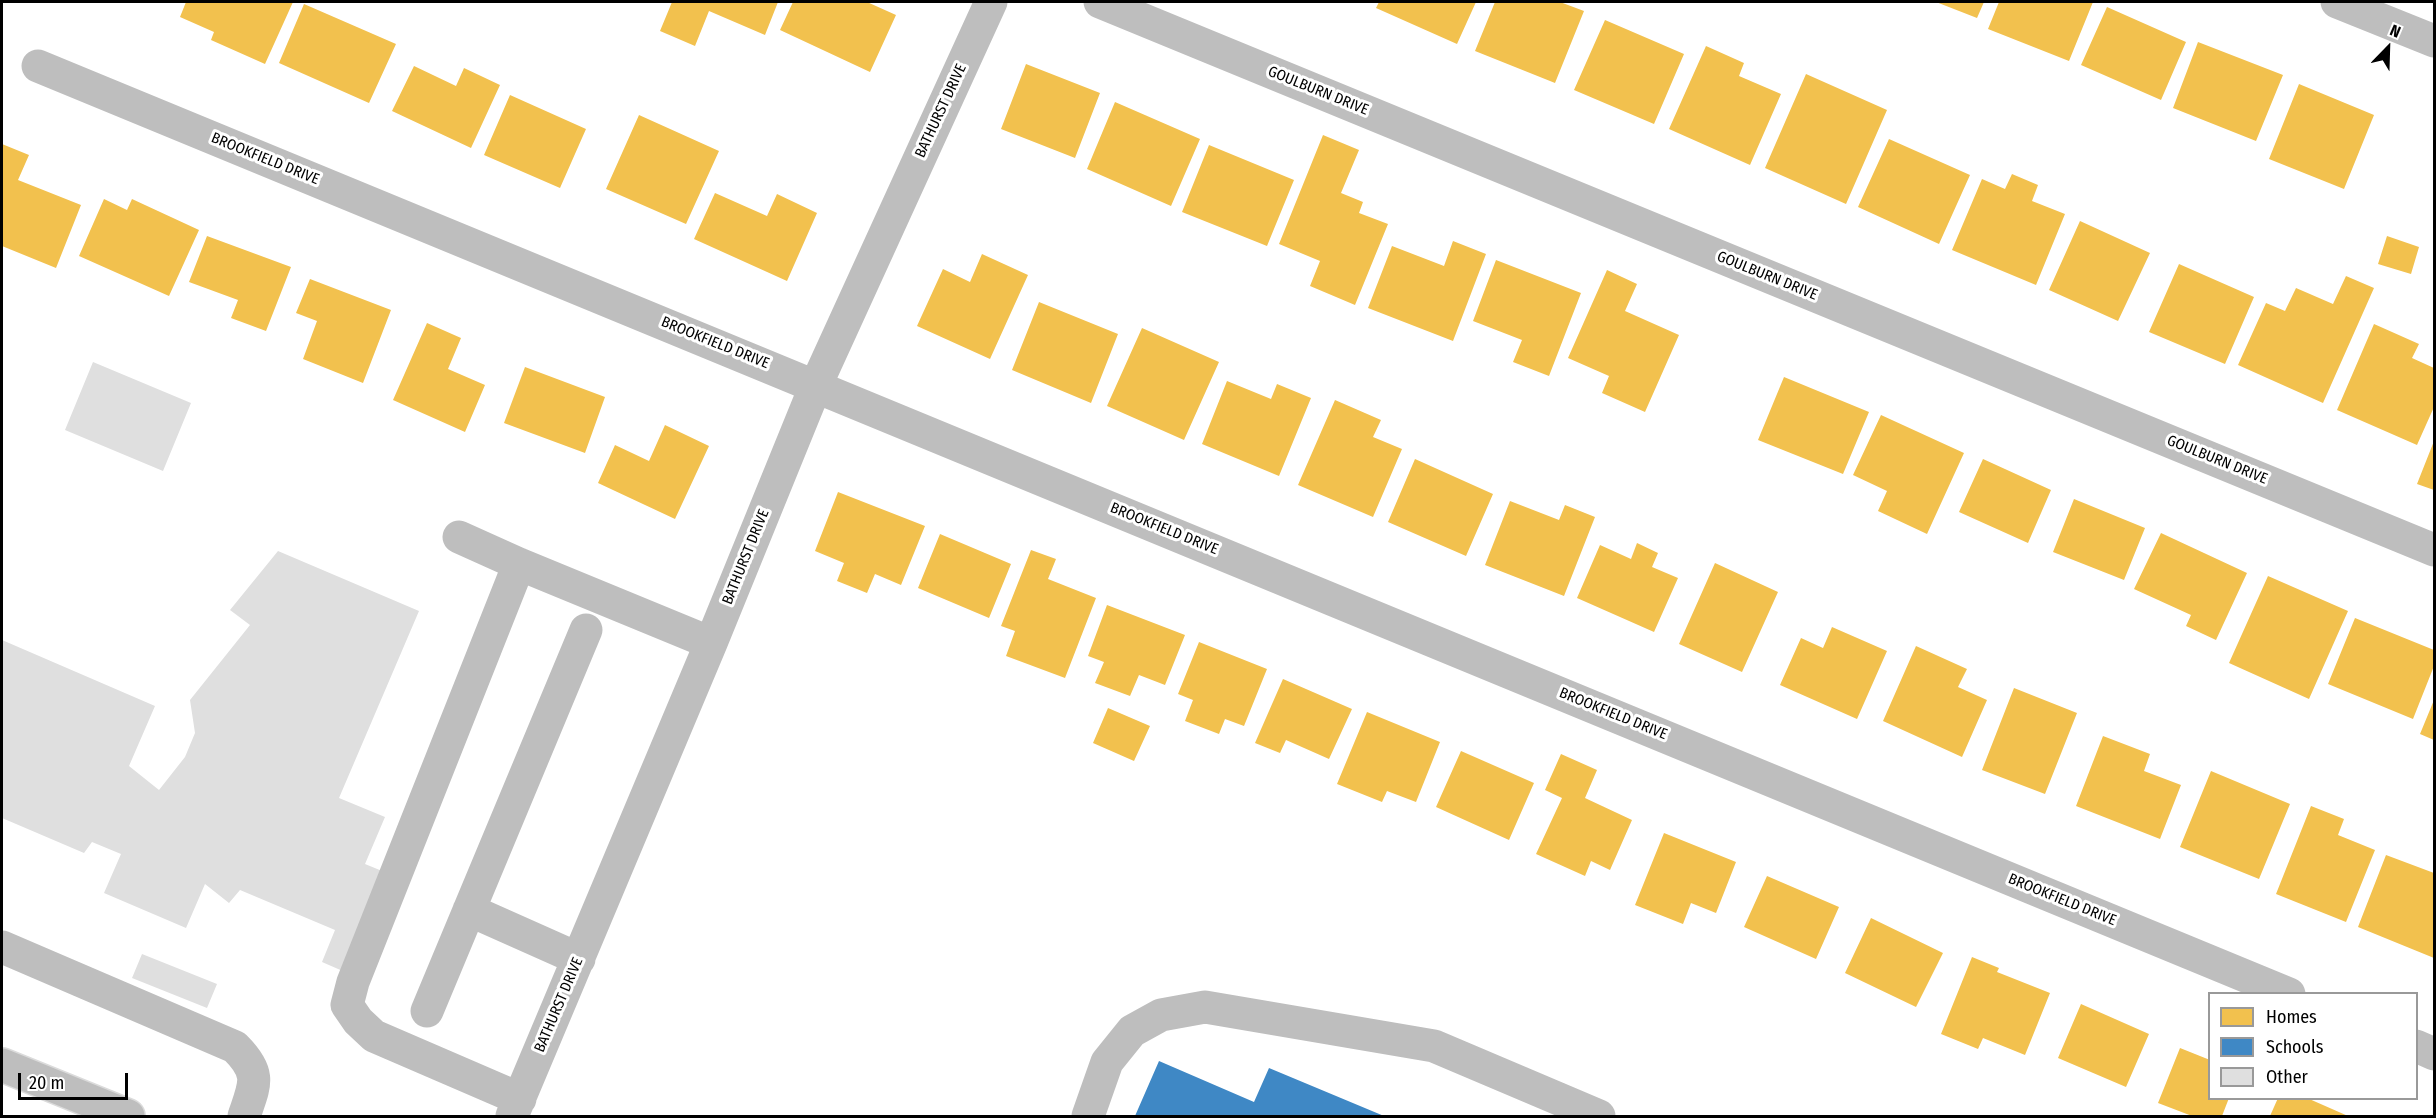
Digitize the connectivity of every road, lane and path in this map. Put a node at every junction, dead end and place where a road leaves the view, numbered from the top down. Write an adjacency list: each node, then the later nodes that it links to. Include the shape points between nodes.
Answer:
1 (991, 2): 6 (street, BATHURST DRIVE)
2 (1100, 2): 8 (street, GOULBURN DRIVE)
3 (2337, 2): 4 (street)
4 (2434, 41)
5 (38, 66): 6 (street, BROOKFIELD DRIVE)
6 (816, 385): 11 (street, BATHURST DRIVE); 15 (street, BROOKFIELD DRIVE)
7 (459, 537): 9 (street)
8 (2434, 550)
9 (519, 564): 11 (street); 20 (street, via 352,982 347,1005 374,1036)
10 (585, 630): 12 (street)
11 (711, 643): 14 (street, BATHURST DRIVE)
12 (469, 910): 14 (street); 16 (street)
13 (2, 947): 22 (street, via 236,1047 249,1061 256,1082)
14 (579, 959): 20 (street, BATHURST DRIVE)
15 (2287, 992)
16 (427, 1011)
17 (2418, 1047): 18 (street)
18 (2434, 1053)
19 (2, 1065): 21 (street)
20 (516, 1108)
21 (128, 1116)
22 (244, 1116)
23 (1088, 1116): 24 (street, via 1107,1062 1132,1031 1161,1015 1205,1007 1434,1046)
24 (1599, 1116)

